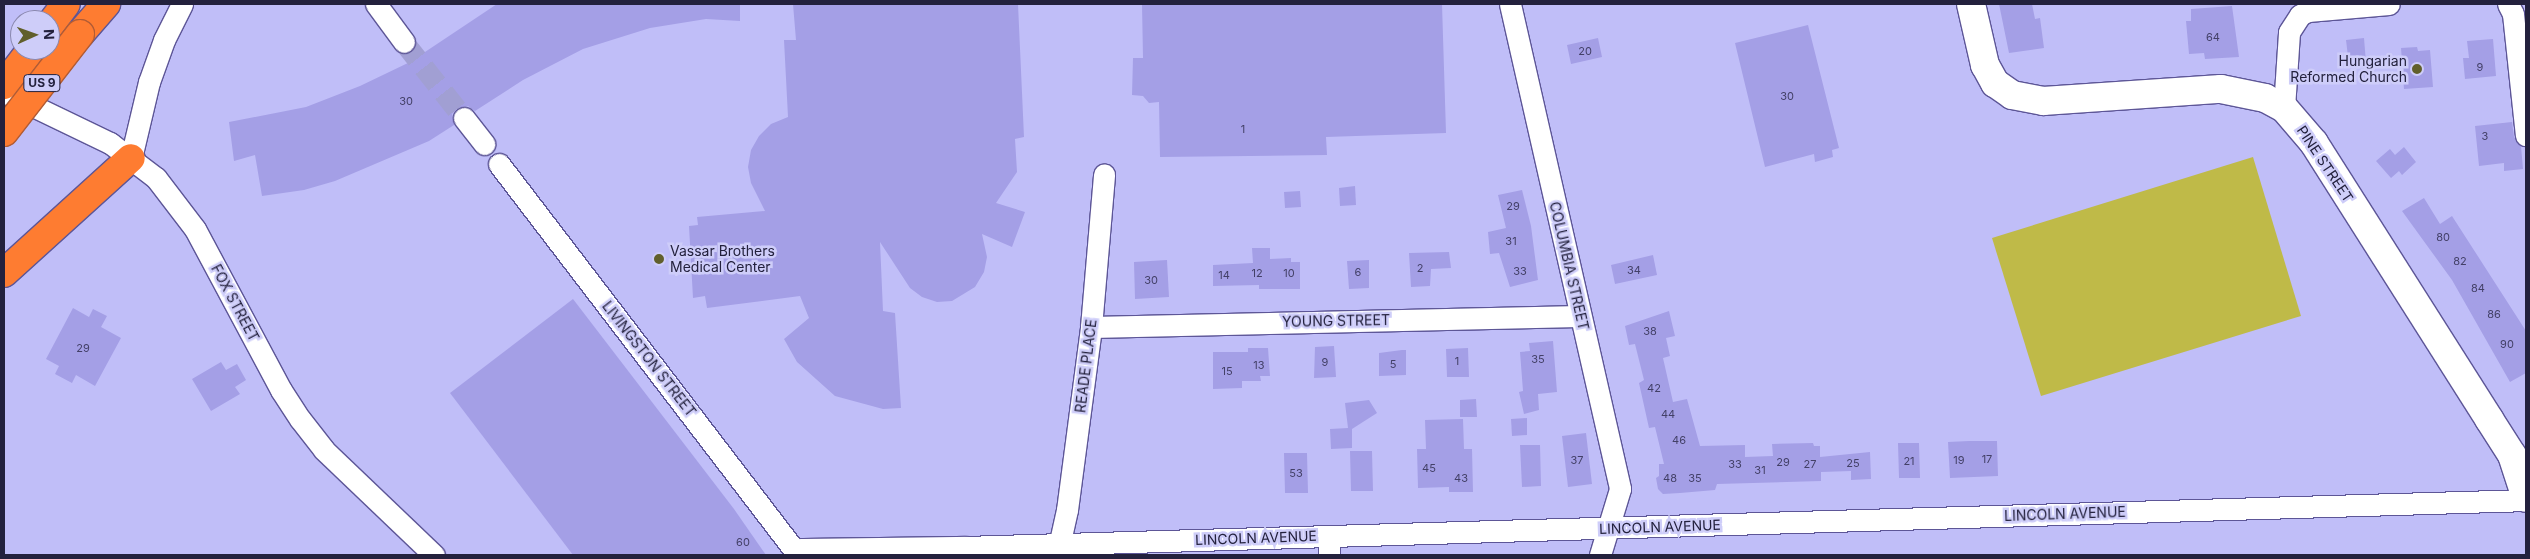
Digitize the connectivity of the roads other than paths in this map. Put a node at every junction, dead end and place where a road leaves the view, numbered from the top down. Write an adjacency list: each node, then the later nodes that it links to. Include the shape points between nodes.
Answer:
1 (106, 4): 14 (highway, US 9, bridge)
2 (182, 4): 17 (street, via 164,40 149,82)
3 (376, 4): 8 (street)
4 (1510, 4): 21 (street, COLUMBIA STREET)
5 (1971, 4): 12 (street, PINE STREET, via 1985,66 1995,83 2012,96 2043,101 2221,89 2265,98)
6 (2389, 4): 12 (street, via 2308,11 2300,15 2289,32)
7 (2508, 4): 15 (street, via 2513,14)
8 (404, 42)
9 (23, 60): 10 (highway, US 9)
10 (4, 85)
11 (4, 92): 17 (street, FOX STREET, via 78,125)
12 (2284, 108): 23 (street, PINE STREET, via 2314,143 2512,455)
13 (464, 118): 16 (street)
14 (4, 132)
15 (2526, 135)
16 (484, 144)
17 (131, 158): 20 (highway); 28 (street, FOX STREET, via 162,185 195,228 281,390 306,427 343,470)
18 (499, 164): 27 (street, LIVINGSTON STREET)
19 (1104, 175): 22 (street, READE PLACE)
20 (4, 273)
21 (1580, 316): 22 (street, YOUNG STREET); 24 (street, COLUMBIA STREET, via 1620,489)
22 (1091, 327): 26 (street, READE PLACE, via 1067,510)
23 (2526, 499): 24 (street, LINCOLN AVENUE)
24 (1610, 528): 25 (street, LINCOLN AVENUE); 29 (street, COLUMBIA STREET)
25 (1329, 546): 26 (street, LINCOLN AVENUE)
26 (1058, 549): 27 (street, LINCOLN AVENUE)
27 (796, 552)
28 (434, 555)
29 (1600, 555)

